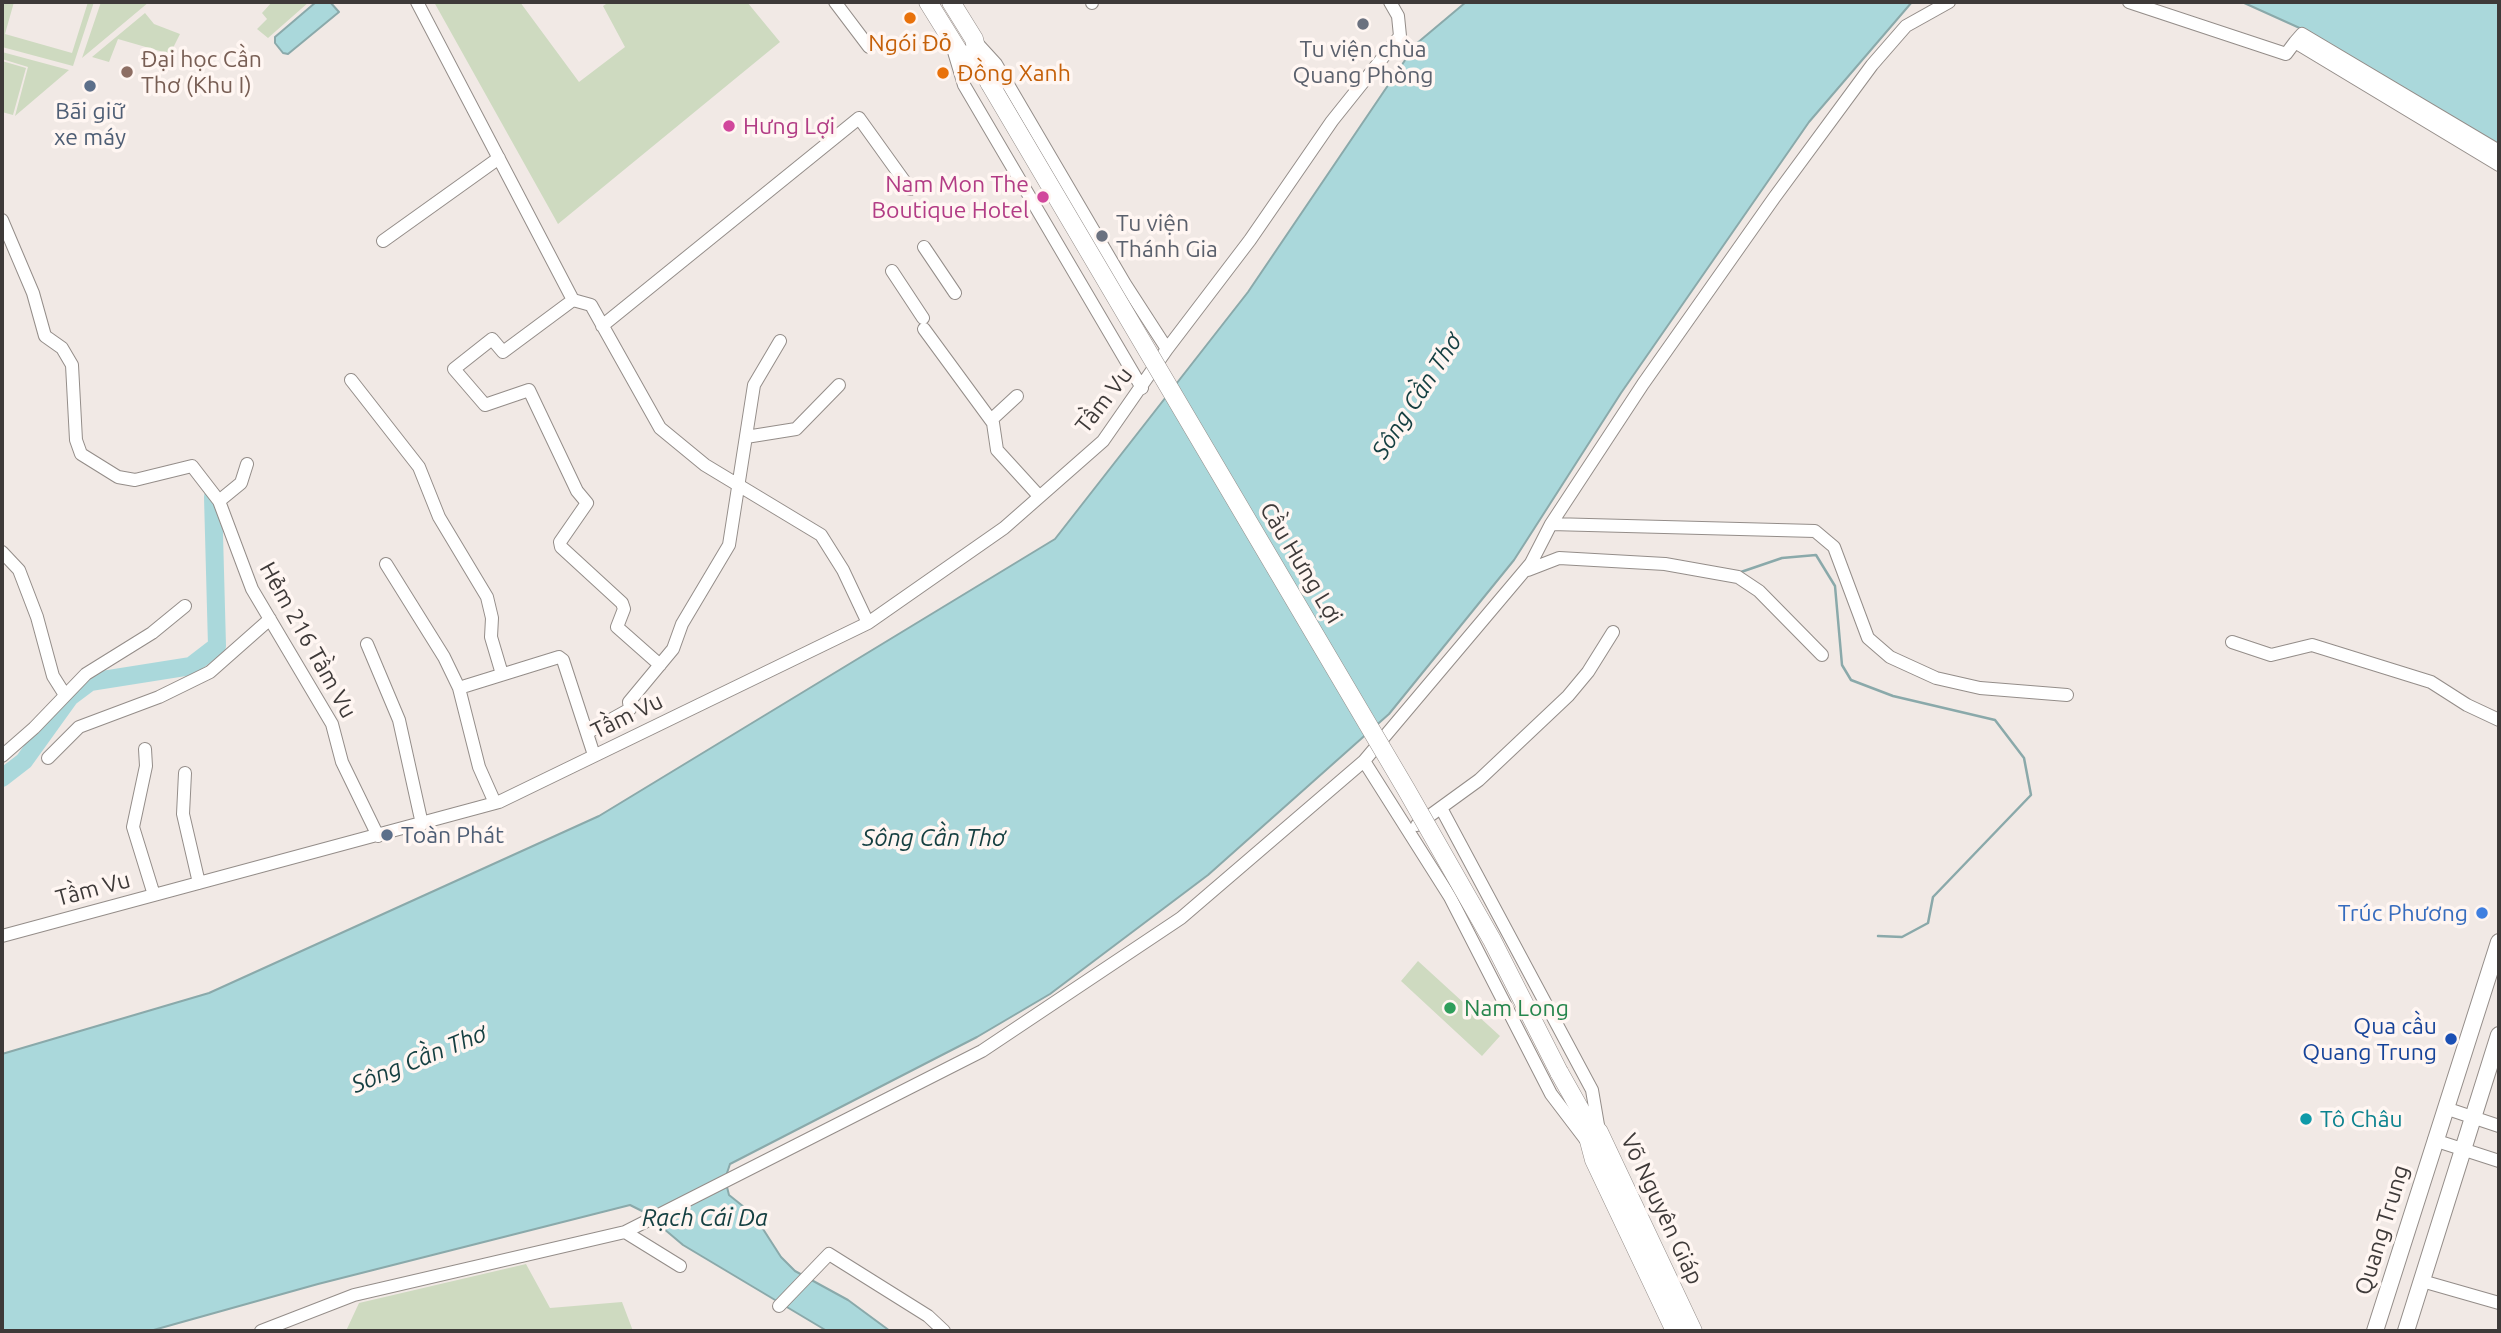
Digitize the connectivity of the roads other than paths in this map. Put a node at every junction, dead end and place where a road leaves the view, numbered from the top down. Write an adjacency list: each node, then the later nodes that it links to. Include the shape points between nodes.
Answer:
1 (417, 2): 14 (street)
2 (835, 2): 11 (street)
3 (928, 2): 8 (highway)
4 (951, 2): 9 (highway)
5 (1390, 2): 25 (street, Tầm Vu, via 1398,16 1400,36 1332,121)
6 (1949, 2): 36 (street, via 1906,26 1872,65 1666,351)
7 (2129, 2): 10 (street, via 2286,54)
8 (950, 38): 12 (highway, via 958,52); 28 (street, via 964,85)
9 (974, 39): 12 (highway); 25 (street, via 996,64)
10 (2295, 42): 13 (street, via 2302,34); 15 (street)
11 (869, 47)
12 (980, 65): 70 (highway, Cầu Hưng Lợi, bridge, via 1406,789 1492,940)
13 (2499, 151)
14 (499, 158): 18 (street); 22 (street)
15 (2499, 165)
16 (910, 188): 23 (street, via 859,118)
17 (2, 220): 35 (street, Hẻm 216 Tầm Vu, via 33,293 45,336 62,348 72,365 76,440 82,454 118,477 135,480 192,466)
18 (383, 241)
19 (924, 247): 21 (street)
20 (892, 271): 30 (street)
21 (955, 293)
22 (573, 300): 23 (street, via 591,305); 47 (street, via 503,352 492,339 454,369 485,405 528,390 587,503 561,547 622,603 617,627)
23 (602, 326): 33 (street, via 660,428)
24 (779, 341): 31 (street, via 754,385)
25 (1167, 349): 28 (street, Tầm Vu)
26 (351, 380): 48 (street, via 419,467 439,517 487,597 491,637)
27 (839, 386): 31 (street, via 796,429)
28 (1142, 388): 34 (street, Tầm Vu, via 1103,442)
29 (1017, 396): 30 (street)
30 (991, 420): 34 (street, via 997,450)
31 (746, 437): 33 (street)
32 (247, 464): 35 (street, via 241,483)
33 (739, 486): 42 (street, via 821,535); 47 (street, via 729,545)
34 (1039, 496): 42 (street, Tầm Vu, via 1004,528)
35 (219, 501): 41 (street, Hẻm 216 Tầm Vu, via 253,590)
36 (1549, 529): 39 (street); 51 (street, via 1815,531 1834,547 1868,638 1890,657 1936,678 1980,688)
37 (2, 552): 50 (street, via 19,570 53,676)
38 (387, 564): 49 (street)
39 (1522, 574): 46 (street, via 1559,558 1665,564 1738,577 1759,591); 58 (street)
40 (185, 606): 50 (street, via 152,633 86,674)
41 (270, 619): 57 (street, via 211,672 79,727); 64 (street, Hẻm 216 Tầm Vu, via 332,724 342,762)
42 (868, 623): 55 (street, Tầm Vu)
43 (1613, 632): 61 (street, via 1568,696 1479,780)
44 (2232, 642): 52 (street, via 2279,655 2312,645 2431,682)
45 (367, 644): 62 (street, via 399,720)
46 (1822, 655)
47 (660, 665): 53 (street, via 629,702 630,709)
48 (502, 674): 49 (street); 53 (street, via 559,657)
49 (459, 688): 60 (street, via 479,767)
50 (65, 695): 56 (street)
51 (2067, 695)
52 (2499, 720)
53 (587, 733): 55 (street)
54 (145, 749): 66 (street, via 146,766 132,827)
55 (594, 755): 60 (street, Tầm Vu)
56 (2, 756)
57 (48, 758)
58 (1364, 761): 63 (street); 78 (street, via 1181,918 982,1051)
59 (185, 773): 65 (street, via 183,814)
60 (495, 803): 62 (street, Tầm Vu)
61 (1441, 808): 63 (street); 74 (street, via 1592,1090)
62 (422, 824): 64 (street, Tầm Vu)
63 (1408, 831): 74 (street, via 1450,897 1551,1094)
64 (378, 835): 65 (street, Tầm Vu)
65 (199, 883): 66 (street, Tầm Vu)
66 (154, 895): 67 (street, Tầm Vu)
67 (2, 936)
68 (2499, 942): 71 (main road, Quang Trung)
69 (2499, 1035): 72 (main road)
70 (1559, 1072): 74 (highway, Võ Nguyên Giáp)
71 (2445, 1108): 72 (street); 75 (main road, Quang Trung)
72 (2473, 1117): 73 (street); 76 (main road)
73 (2499, 1126)
74 (1593, 1136): 81 (highway, Võ Nguyên Giáp)
75 (2434, 1140): 76 (street); 88 (main road, Quang Trung)
76 (2463, 1149): 77 (street); 80 (main road)
77 (2499, 1161)
78 (625, 1232): 79 (street); 84 (street, via 375,1290)
79 (680, 1266)
80 (2421, 1281): 82 (street); 89 (main road)
81 (1663, 1288): 86 (highway, Võ Nguyên Giáp); 87 (highway, Võ Nguyên Giáp)
82 (2499, 1303)
83 (779, 1306): 85 (street, via 829,1254 928,1316)
84 (261, 1331)
85 (944, 1331)
86 (1675, 1331)
87 (1693, 1331)
88 (2375, 1331)
89 (2406, 1331)

